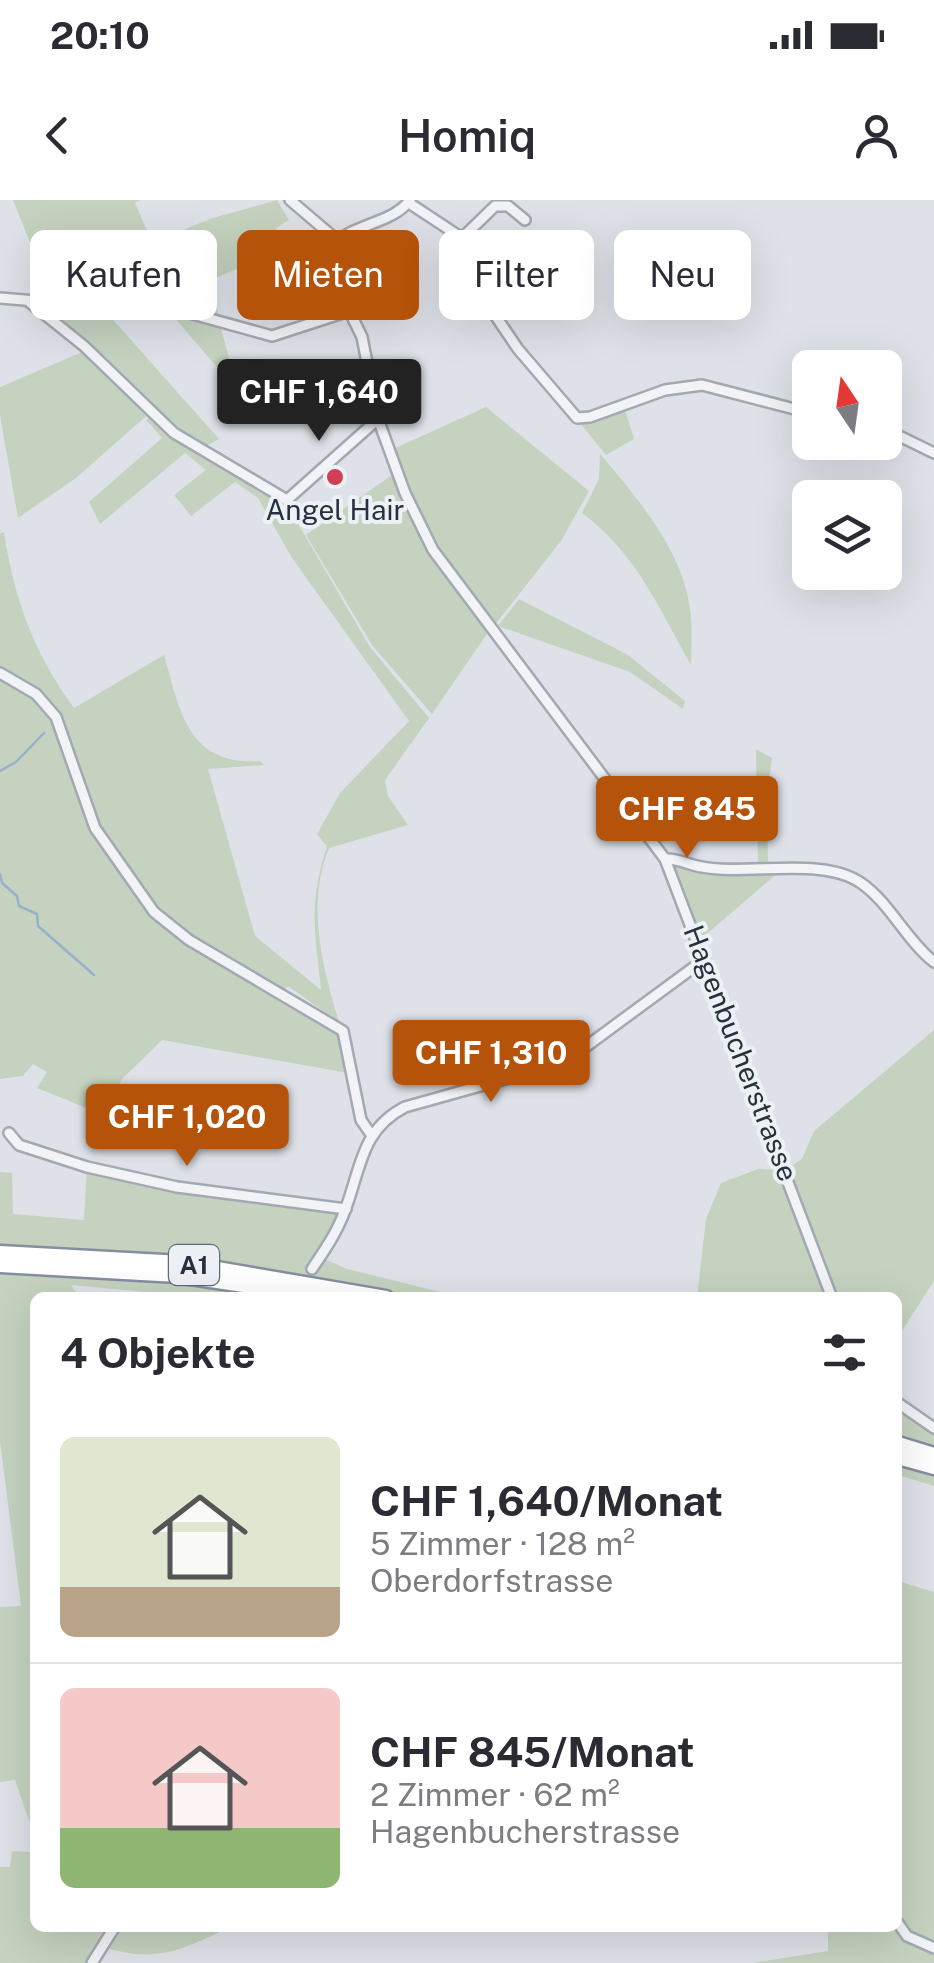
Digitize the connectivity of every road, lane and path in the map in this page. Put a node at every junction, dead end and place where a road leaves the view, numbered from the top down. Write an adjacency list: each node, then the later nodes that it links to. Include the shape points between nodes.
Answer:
1 (290, 200): 4 (street)
2 (410, 202): 5 (street); 6 (street)
3 (525, 220): 7 (street, via 508,206 495,206)
4 (324, 230)
5 (360, 230)
6 (450, 230)
7 (470, 230)
8 (0, 298): 9 (street)
9 (28, 300): 10 (street, via 147,300 272,336); 14 (street, via 174,433 288,500)
10 (321, 320)
11 (351, 320): 14 (street, Hagenbucherstrasse, via 362,337)
12 (498, 320): 13 (street, via 578,418 702,385)
13 (792, 408)
14 (378, 419): 18 (street, Hagenbucherstrasse, via 433,550)
15 (902, 437): 16 (street)
16 (934, 453)
17 (0, 673): 22 (street, via 36,694 56,717 95,828 154,912 189,940 343,1031 361,1120)
18 (665, 859): 19 (street, Hagenbucherstrasse); 20 (street, via 711,868 838,872 875,895)
19 (706, 959): 22 (street, via 584,1048 514,1079 405,1106); 29 (street, Hagenbucherstrasse)
20 (934, 962)
21 (9, 1133): 23 (street, via 19,1145 141,1179)
22 (370, 1133): 23 (street)
23 (346, 1210): 26 (street)
24 (0, 1253): 28 (highway, A1, via 182,1263)
25 (0, 1265): 27 (highway, A1, via 177,1274)
26 (312, 1268)
27 (290, 1292)
28 (351, 1292)
29 (830, 1292)
30 (902, 1405): 31 (street)
31 (934, 1428)
32 (902, 1445): 33 (highway)
33 (934, 1455)
34 (902, 1458): 35 (highway)
35 (934, 1468)
36 (902, 1929): 38 (street)
37 (111, 1932): 39 (street)
38 (934, 1948)
39 (92, 1963)

